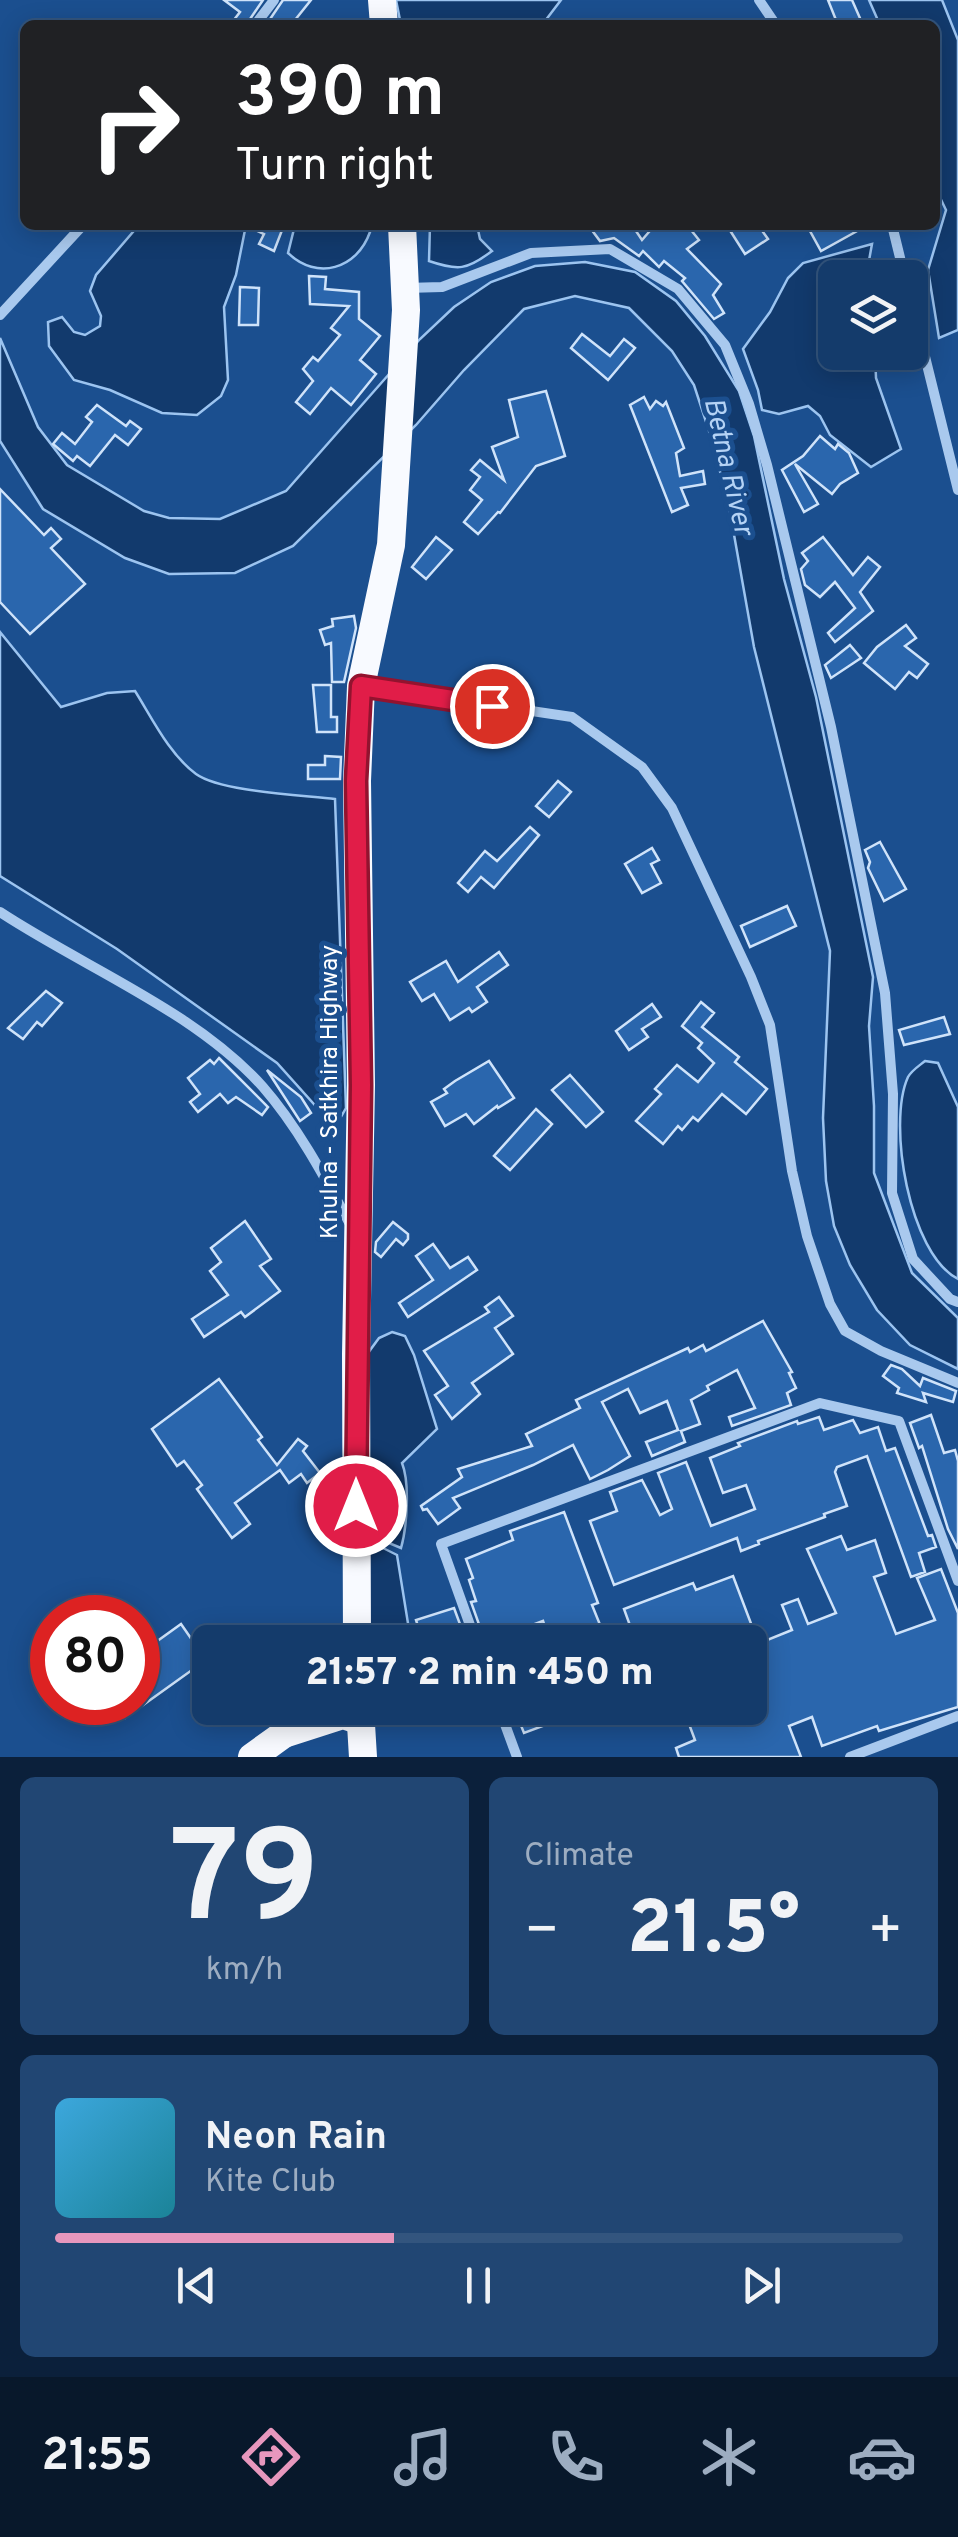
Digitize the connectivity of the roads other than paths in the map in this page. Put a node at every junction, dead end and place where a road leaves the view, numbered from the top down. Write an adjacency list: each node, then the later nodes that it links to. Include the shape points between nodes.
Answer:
1 (274, 0): 2 (street)
2 (259, 20)
3 (78, 230): 8 (street)
4 (402, 230): 7 (highway, Khulna - Satkhira Highway)
5 (893, 230): 6 (street)
6 (901, 260)
7 (406, 299): 11 (highway, Khulna - Satkhira Highway, via 392,545); 14 (street, via 531,253 610,249 678,289 725,345 767,465 832,727 882,975 893,1094 892,1193 913,1259)
8 (0, 315)
9 (928, 369): 10 (street)
10 (958, 490)
11 (361, 686): 13 (highway, Khulna - Satkhira Highway); 15 (street, via 572,717 642,766 672,808 770,1025 792,1171 830,1304 845,1331)
12 (0, 912): 13 (street, via 190,1023 262,1087)
13 (358, 1239): 17 (highway, Khulna - Satkhira Highway)
14 (958, 1302)
15 (958, 1383)
16 (958, 1581): 18 (street, via 899,1421 820,1403 441,1544)
17 (357, 1625)
18 (470, 1625)
19 (958, 1716): 28 (street)
20 (293, 1725): 24 (highway)
21 (312, 1725): 24 (highway)
22 (362, 1725): 26 (highway)
23 (505, 1725): 27 (street)
24 (284, 1734): 25 (highway)
25 (252, 1757)
26 (363, 1757)
27 (516, 1757)
28 (850, 1757)

